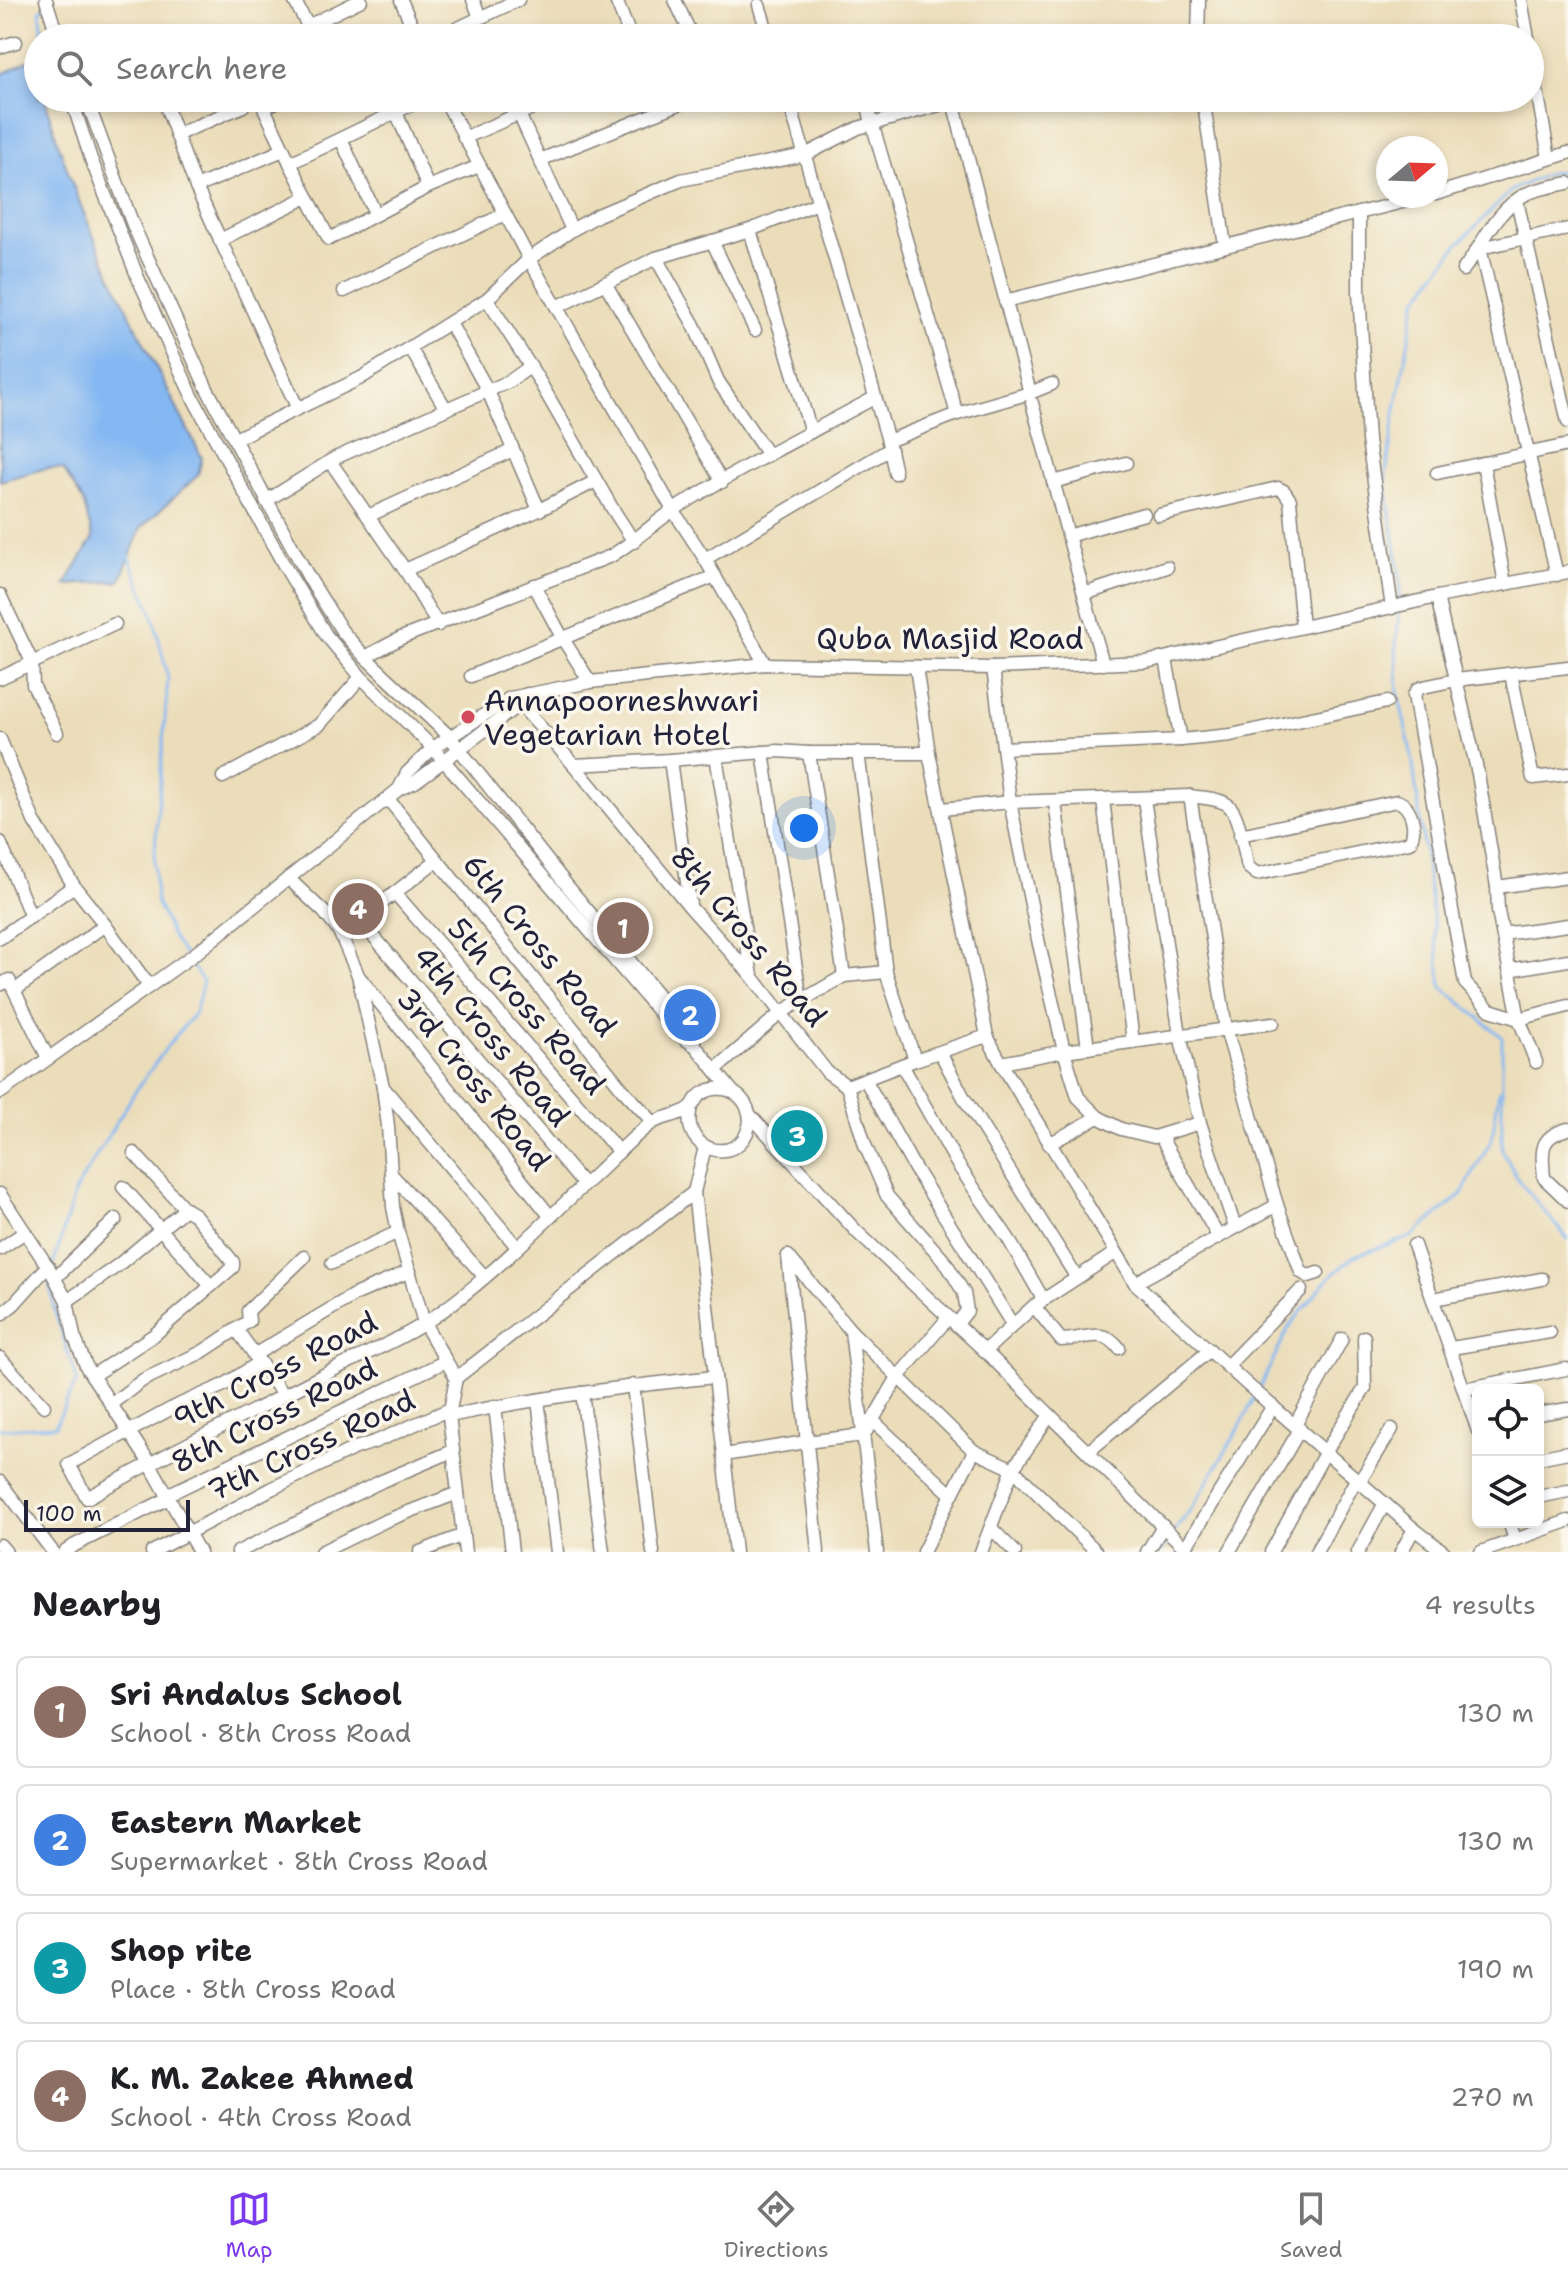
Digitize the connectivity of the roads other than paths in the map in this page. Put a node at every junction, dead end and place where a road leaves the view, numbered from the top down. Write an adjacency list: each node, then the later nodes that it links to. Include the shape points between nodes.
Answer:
1 (46, 0): 13 (street)
2 (294, 0): 14 (street)
3 (361, 0): 15 (street)
4 (401, 0): 16 (street)
5 (473, 0): 12 (street)
6 (518, 0): 12 (street)
7 (616, 0): 18 (street)
8 (675, 0): 19 (street)
9 (1199, 0): 21 (street)
10 (1521, 0): 22 (street)
11 (759, 5): 20 (street)
12 (480, 17): 17 (street)
13 (53, 24)
14 (307, 24)
15 (312, 24)
16 (410, 24)
17 (466, 24)
18 (625, 24)
19 (686, 24)
20 (765, 24)
21 (1198, 24)
22 (1525, 24)
23 (16, 42): 24 (street)
24 (0, 47)
25 (76, 112): 139 (street, via 138,278 192,396 285,567 326,635)
26 (91, 112): 92 (street, via 133,225)
27 (168, 112): 42 (street)
28 (229, 112): 42 (street)
29 (266, 112): 45 (street)
30 (396, 112): 44 (street); 54 (street)
31 (451, 112): 43 (street)
32 (524, 112): 40 (street)
33 (659, 112): 49 (street)
34 (792, 112): 47 (street)
35 (869, 112): 41 (street)
36 (909, 112): 41 (street)
37 (955, 112): 77 (street)
38 (1205, 112): 69 (street)
39 (1541, 112): 48 (street)
40 (519, 114): 43 (street); 49 (street)
41 (872, 123): 47 (street); 89 (street)
42 (176, 135): 53 (street)
43 (464, 138): 51 (street)
44 (341, 139): 50 (street); 60 (street)
45 (283, 150): 50 (street); 53 (street)
46 (1568, 153): 48 (street)
47 (805, 155): 58 (street); 64 (street, via 681,180)
48 (1549, 158): 55 (street)
49 (540, 160): 64 (street)
50 (290, 163): 56 (street)
51 (479, 166): 54 (street); 62 (street)
52 (1568, 183): 57 (street)
53 (196, 187): 67 (street)
54 (428, 187): 60 (street)
55 (1448, 190)
56 (307, 197): 60 (street, via 329,239); 67 (street)
57 (1517, 201): 66 (street); 70 (street, via 1489,229)
58 (818, 203): 65 (street); 85 (street)
59 (1379, 208): 61 (street)
60 (375, 213)
61 (1359, 213): 69 (street); 124 (street, via 1368,440)
62 (505, 214): 72 (street); 75 (street)
63 (1568, 229): 66 (street)
64 (572, 230): 72 (street)
65 (750, 230): 68 (street); 91 (street)
66 (1524, 239): 70 (street); 90 (street)
67 (220, 240): 87 (street)
68 (712, 241): 71 (street); 80 (street)
69 (1225, 246): 77 (street)
70 (1480, 248): 73 (street); 96 (street)
71 (656, 258): 74 (street); 97 (street, via 718,381)
72 (529, 259): 76 (street); 78 (street)
73 (1463, 270)
74 (605, 283): 78 (street); 104 (street)
75 (344, 291)
76 (487, 299): 79 (street); 82 (street)
77 (1005, 301): 86 (street)
78 (557, 307): 108 (street)
79 (450, 323): 81 (street); 84 (street)
80 (755, 330)
81 (410, 348): 87 (street); 88 (street)
82 (531, 366): 84 (street); 103 (street)
83 (1052, 384): 86 (street)
84 (488, 391): 88 (street); 95 (street)
85 (874, 398): 91 (street); 93 (street)
86 (1031, 398): 89 (street); 105 (street)
87 (297, 407): 92 (street)
88 (446, 409): 98 (street)
89 (957, 414): 93 (street)
90 (1568, 422)
91 (811, 432): 97 (street)
92 (235, 439): 106 (street)
93 (889, 445): 101 (street); 114 (street)
94 (1568, 445): 96 (street)
95 (513, 450): 107 (street); 111 (street)
96 (1527, 454): 100 (street); 117 (street)
97 (768, 455): 104 (street)
98 (330, 461): 106 (street); 111 (street)
99 (1126, 463): 105 (street)
100 (1483, 463): 102 (street); 119 (street)
101 (895, 473)
102 (1437, 473)
103 (596, 481): 107 (street); 113 (street)
104 (722, 482): 108 (street)
105 (1053, 482): 112 (street)
106 (266, 501): 129 (street, via 342,631)
107 (539, 510): 116 (street)
108 (673, 510): 113 (street); 114 (street)
109 (1144, 514): 112 (street)
110 (1159, 515): 127 (street, via 1278,488 1284,491 1290,500)
111 (368, 516): 116 (street)
112 (1068, 536): 121 (street)
113 (634, 542): 120 (street)
114 (705, 559): 118 (street)
115 (1167, 567): 121 (street)
116 (405, 570): 126 (street)
117 (1562, 573): 119 (street, Quba Masjid Road)
118 (715, 576): 128 (street); 132 (street)
119 (1505, 584): 123 (street, Quba Masjid Road)
120 (534, 585): 126 (street); 128 (street)
121 (1084, 594): 133 (street)
122 (0, 595): 131 (street)
123 (1437, 597): 124 (street, Quba Masjid Road); 141 (street)
124 (1392, 608): 127 (street, Quba Masjid Road)
125 (115, 624): 131 (street)
126 (438, 625): 129 (street)
127 (1302, 627): 130 (street, Quba Masjid Road)
128 (563, 639): 138 (street); 142 (street)
129 (365, 657): 146 (street)
130 (1166, 659): 133 (street, Quba Masjid Road); 148 (street)
131 (32, 662): 140 (street); 145 (street, via 33,685)
132 (765, 664): 134 (street, Quba Masjid Road); 142 (street, Quba Masjid Road)
133 (1103, 664): 136 (street, Quba Masjid Road)
134 (916, 667): 136 (street, Quba Masjid Road); 155 (street)
135 (1568, 667): 137 (street)
136 (993, 668): 151 (street)
137 (1511, 674): 141 (street); 160 (street, via 1533,778)
138 (471, 676)
139 (361, 677): 149 (street); 161 (street, via 319,725)
140 (0, 678)
141 (1456, 680): 176 (street); 198 (street, via 1423,687 1414,695 1462,977 1490,1010)
142 (590, 682): 143 (street, Quba Masjid Road)
143 (523, 699): 146 (street, Quba Masjid Road, via 510,698); 150 (street, Quba Masjid Road); 159 (street, 8th Cross Road)
144 (1387, 702): 148 (street, via 1231,735)
145 (57, 733)
146 (449, 736): 149 (street, Quba Masjid Road); 150 (street)
147 (0, 739): 175 (street, via 34,821)
148 (1181, 740): 151 (street)
149 (433, 748): 158 (street); 162 (street, Quba Masjid Road, via 407,773)
150 (459, 748): 158 (street, Quba Masjid Road); 204 (street)
151 (1004, 748): 167 (street)
152 (763, 752): 154 (street); 156 (street); 195 (street)
153 (858, 752): 154 (street); 155 (street); 188 (street)
154 (809, 753): 191 (street)
155 (929, 753): 169 (street)
156 (716, 756): 157 (street); 190 (street)
157 (670, 760): 159 (street); 178 (street)
158 (443, 761): 162 (street, Quba Masjid Road); 204 (street, via 676,1032)
159 (574, 765): 178 (street, 8th Cross Road)
160 (1568, 774)
161 (223, 777)
162 (399, 789): 164 (street, Quba Masjid Road)
163 (1190, 796): 165 (street); 170 (street, via 1229,805); 200 (street)
164 (388, 799): 172 (street, 6th Cross Road); 174 (street, Quba Masjid Road)
165 (1144, 799): 166 (street); 201 (street)
166 (1103, 800): 168 (street); 203 (street)
167 (1010, 802): 168 (street); 169 (street); 206 (street)
168 (1055, 802): 205 (street)
169 (942, 809): 202 (street)
170 (1240, 835): 170 (street, via 1397,801 1407,805 1413,833 1410,842 1257,874 1248,867)
171 (0, 842): 179 (street)
172 (437, 860): 177 (street); 222 (street, 6th Cross Road)
173 (1568, 877): 176 (street)
174 (288, 878): 183 (street); 193 (street, Quba Masjid Road)
175 (74, 886): 179 (street); 181 (street)
176 (1497, 887): 184 (street)
177 (395, 893): 180 (street); 228 (street, 5th Cross Road)
178 (690, 907): 190 (street, 8th Cross Road)
179 (31, 917): 185 (street)
180 (360, 920): 183 (street); 231 (street, 4th Cross Road)
181 (105, 925): 193 (street); 194 (street)
182 (1568, 925): 184 (street)
183 (339, 931): 189 (street)
184 (1503, 934): 187 (street)
185 (0, 938)
186 (1568, 960): 187 (street)
187 (1509, 970): 198 (street)
188 (886, 972): 191 (street); 209 (street)
189 (358, 975): 216 (street); 238 (street, 3rd Cross Road)
190 (752, 976): 197 (street, 8th Cross Road)
191 (844, 976): 195 (street)
192 (0, 985): 194 (street, via 9,980)
193 (149, 986): 208 (street)
194 (15, 990): 208 (street)
195 (801, 1001): 197 (street)
196 (1568, 1006): 198 (street)
197 (782, 1012): 213 (street); 215 (street, 8th Cross Road, via 827,1072)
198 (1519, 1019): 210 (street)
199 (1273, 1023): 200 (street)
200 (1226, 1029): 201 (street); 236 (street)
201 (1180, 1035): 203 (street); 223 (street)
202 (987, 1036): 207 (street); 211 (street)
203 (1133, 1042): 205 (street)
204 (697, 1048): 213 (street)
205 (1088, 1048): 206 (street)
206 (1064, 1051): 211 (street); 221 (street, via 1078,1097)
207 (940, 1052): 209 (street); 255 (street)
208 (48, 1058): 217 (street)
209 (915, 1060): 212 (street)
210 (1536, 1062)
211 (1001, 1063): 226 (street)
212 (902, 1065): 214 (street); 262 (street, via 958,1165 1008,1238)
213 (715, 1070): 218 (street)
214 (865, 1079): 215 (street); 266 (street)
215 (847, 1086): 264 (street, via 887,1196 946,1263 964,1293 967,1311)
216 (383, 1087): 230 (street); 246 (street)
217 (1, 1089)
218 (733, 1092): 219 (street, via 704,1092); 220 (street)
219 (691, 1107): 222 (street, 9th Cross Road); 227 (street, via 689,1126)
220 (750, 1115): 227 (street, via 740,1142 723,1150); 264 (street, via 846,1221)
221 (1098, 1117): 225 (street, via 1121,1129); 226 (street)
222 (653, 1122): 228 (street, 9th Cross Road)
223 (1200, 1123): 225 (street); 240 (street)
224 (1568, 1129): 235 (street, via 1551,1134 1542,1157 1544,1178)
225 (1160, 1136): 244 (street)
226 (1049, 1144): 248 (street)
227 (705, 1147): 233 (street)
228 (619, 1152): 231 (street, 9th Cross Road)
229 (134, 1153): 237 (street)
230 (391, 1174): 243 (street); 254 (street)
231 (584, 1185): 238 (street, 9th Cross Road)
232 (123, 1187): 241 (street)
233 (694, 1192): 282 (street); 284 (street)
234 (0, 1194): 242 (street)
235 (1568, 1201)
236 (1277, 1205): 240 (street); 253 (street, via 1301,1272)
237 (185, 1209): 241 (street); 258 (street, via 233,1262)
238 (550, 1216): 246 (street, 9th Cross Road)
239 (116, 1219): 251 (street)
240 (1235, 1227): 244 (street)
241 (162, 1231): 258 (street); 261 (street)
242 (25, 1232): 247 (street); 251 (street)
243 (398, 1232): 250 (street); 252 (street)
244 (1218, 1236): 257 (street)
245 (1414, 1245): 260 (street)
246 (517, 1247): 254 (street, 9th Cross Road)
247 (0, 1249)
248 (1115, 1253): 255 (street); 257 (street)
249 (304, 1257): 267 (street, via 248,1311 249,1321)
250 (332, 1263)
251 (51, 1271): 261 (street); 263 (street)
252 (410, 1271): 265 (street); 277 (street, via 354,1295)
253 (1318, 1273)
254 (485, 1277): 265 (street, 9th Cross Road)
255 (1077, 1278): 262 (street)
256 (1542, 1279): 260 (street)
257 (1135, 1283): 274 (street)
258 (211, 1286): 281 (street, via 154,1335)
259 (1301, 1290): 279 (street)
260 (1433, 1299): 273 (street)
261 (67, 1301): 281 (street, via 74,1336)
262 (1039, 1302): 266 (street); 272 (street, via 1061,1340 1103,1335)
263 (0, 1315)
264 (952, 1322): 275 (street); 283 (street)
265 (424, 1323): 278 (street); 288 (street, 9th Cross Road)
266 (1012, 1324): 275 (street)
267 (237, 1330): 277 (street); 291 (street, via 143,1380)
268 (851, 1331): 283 (street); 303 (street); 304 (street, via 788,1256)
269 (1550, 1332): 273 (street)
270 (1364, 1337): 307 (street, via 1365,1388)
271 (1342, 1339): 300 (street)
272 (1119, 1348)
273 (1451, 1348): 286 (street)
274 (1210, 1350): 279 (street); 308 (street)
275 (985, 1351): 298 (street)
276 (0, 1358): 292 (street)
277 (257, 1358): 288 (street); 302 (street, via 224,1385)
278 (446, 1361): 284 (street); 320 (street, 8th Cross Road)
279 (1227, 1366): 290 (street)
280 (1566, 1369): 286 (street)
281 (92, 1376): 291 (street)
282 (715, 1377): 285 (street, 7th Cross Road); 310 (street)
283 (898, 1377): 299 (street); 306 (street)
284 (456, 1378): 296 (street)
285 (633, 1385): 287 (street, 7th Cross Road); 344 (street)
286 (1464, 1389): 295 (street)
287 (582, 1393): 289 (street, 7th Cross Road); 343 (street)
288 (284, 1396): 312 (street, 9th Cross Road)
289 (538, 1400): 293 (street, 7th Cross Road); 342 (street)
290 (1270, 1403): 300 (street); 331 (street)
291 (111, 1404): 302 (street)
292 (44, 1406)
293 (495, 1406): 296 (street, 7th Cross Road); 341 (street)
294 (1568, 1409): 297 (street)
295 (1472, 1412)
296 (450, 1413): 305 (street); 327 (street, 7th Cross Road, via 353,1449)
297 (1544, 1413)
298 (1050, 1415): 308 (street); 313 (street)
299 (872, 1420): 303 (street); 318 (street)
300 (1298, 1427): 307 (street); 353 (street)
301 (1392, 1429): 314 (street)
302 (129, 1431): 312 (street); 312 (street, 9th Cross Road, via 69,1464 87,1498)
303 (864, 1435): 304 (street); 347 (street)
304 (806, 1442): 310 (street); 346 (street)
305 (453, 1451): 317 (street); 337 (street)
306 (974, 1451): 313 (street); 318 (street)
307 (1326, 1451): 314 (street); 354 (street)
308 (1088, 1452): 324 (street)
309 (1568, 1452): 311 (street)
310 (724, 1455): 345 (street)
311 (1544, 1457)
312 (149, 1462): 320 (street)
313 (1013, 1469): 323 (street); 351 (street)
314 (1359, 1479): 321 (street); 355 (street)
315 (0, 1482): 334 (street)
316 (1568, 1491): 319 (street)
317 (458, 1493): 328 (street); 338 (street)
318 (952, 1495): 348 (street)
319 (1544, 1496)
320 (168, 1497): 327 (street); 332 (street, 8th Cross Road)
321 (1385, 1503): 326 (street); 356 (street)
322 (1568, 1521): 329 (street)
323 (991, 1528): 349 (street); 350 (street)
324 (1165, 1528): 331 (street); 352 (street)
325 (1511, 1528): 329 (street)
326 (1414, 1529): 357 (street); 358 (street)
327 (188, 1533): 335 (street, 7th Cross Road); 336 (street)
328 (463, 1535): 339 (street); 340 (street)
329 (1515, 1539): 359 (street)
330 (0, 1545): 333 (street)
331 (1185, 1548)
332 (74, 1550)
333 (6, 1552)
334 (53, 1552)
335 (152, 1552)
336 (199, 1552)
337 (238, 1552)
338 (321, 1552)
339 (420, 1552)
340 (465, 1552)
341 (512, 1552)
342 (557, 1552)
343 (603, 1552)
344 (653, 1552)
345 (735, 1552)
346 (818, 1552)
347 (877, 1552)
348 (923, 1552)
349 (981, 1552)
350 (1015, 1552)
351 (1097, 1552)
352 (1147, 1552)
353 (1229, 1552)
354 (1271, 1552)
355 (1316, 1552)
356 (1358, 1552)
357 (1401, 1552)
358 (1444, 1552)
359 (1481, 1552)

